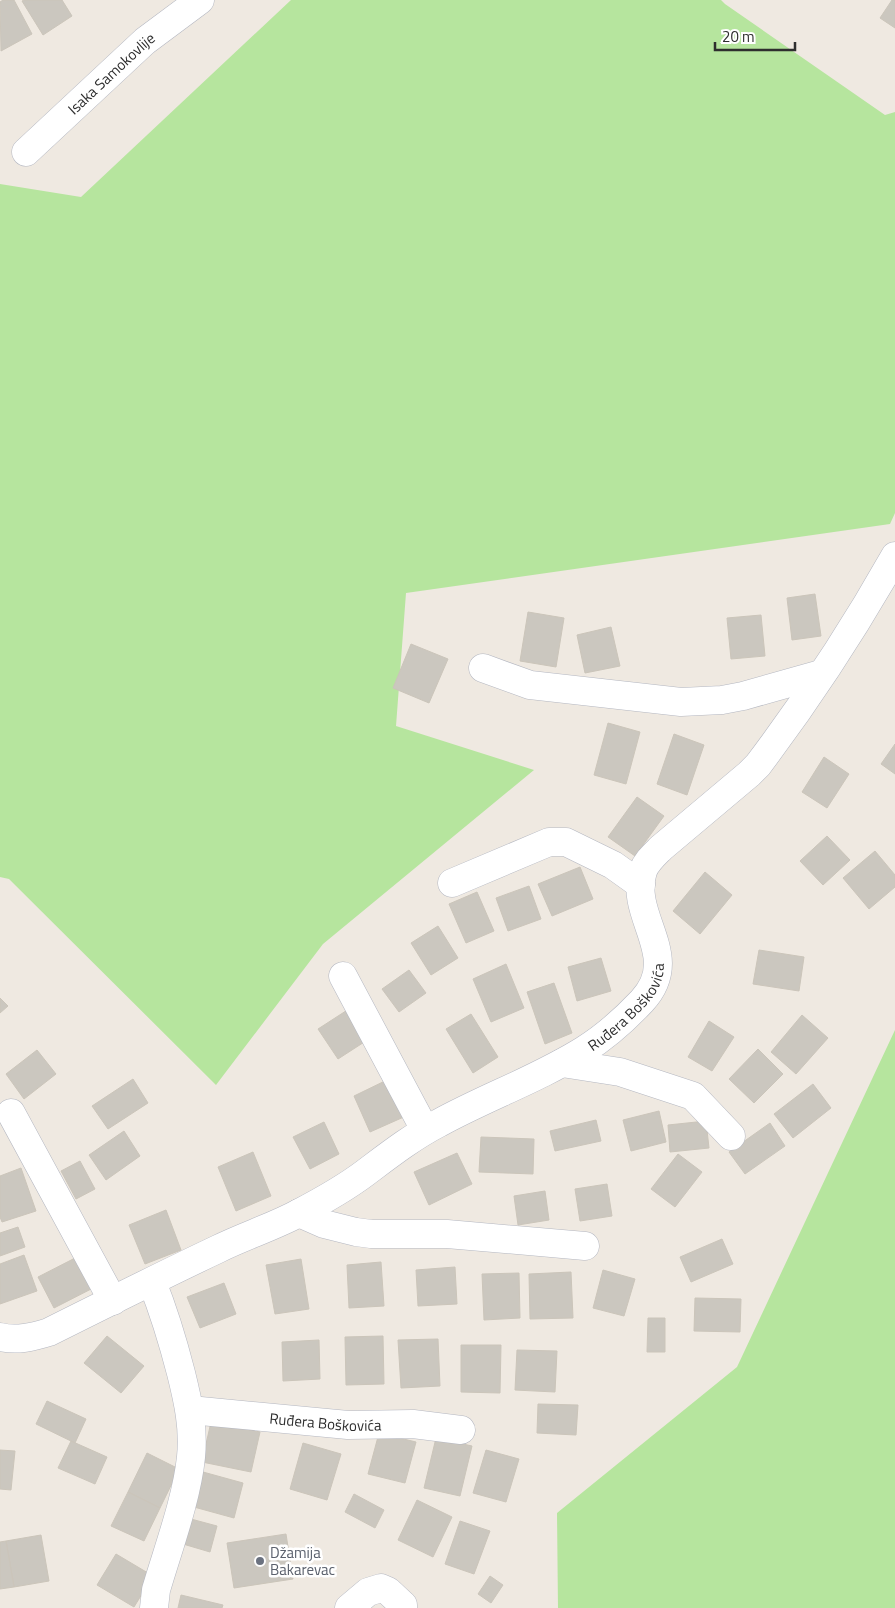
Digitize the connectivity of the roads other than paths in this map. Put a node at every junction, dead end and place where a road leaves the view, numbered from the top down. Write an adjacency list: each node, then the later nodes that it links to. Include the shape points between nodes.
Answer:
1 (200, 0): 2 (street, Isaka Samokovlije, via 145,41)
2 (26, 152)
3 (895, 556): 5 (street, Ruđera Boškovića)
4 (482, 668): 5 (street, via 530,685 681,702 743,696)
5 (821, 674): 7 (street, Ruđera Boškovića, via 758,765 650,859 643,870)
6 (452, 883): 7 (street, via 557,841 566,842 613,865)
7 (641, 885): 9 (street, Ruđera Boškovića, via 659,966 657,978 651,990 625,1018)
8 (343, 976): 11 (street)
9 (562, 1063): 11 (street, Ruđera Boškovića); 12 (street, via 620,1072 693,1096)
10 (11, 1113): 16 (street)
11 (425, 1130): 13 (street, Ruđera Boškovića, via 348,1185)
12 (731, 1136)
13 (299, 1213): 14 (street, via 324,1224 356,1232 447,1234); 15 (street, Ruđera Boškovića)
14 (585, 1246)
15 (152, 1282): 16 (street, Ruđera Boškovića); 18 (street, via 164,1310)
16 (112, 1301): 17 (street, Ruđera Boškovića, via 40,1334 17,1339)
17 (0, 1337)
18 (190, 1410): 19 (street, Ruđera Boškovića, via 348,1425 413,1424); 20 (street, via 192,1440 188,1474)
19 (461, 1430)
20 (154, 1608)
21 (349, 1608): 22 (street, via 368,1592 381,1588)
22 (403, 1608)

